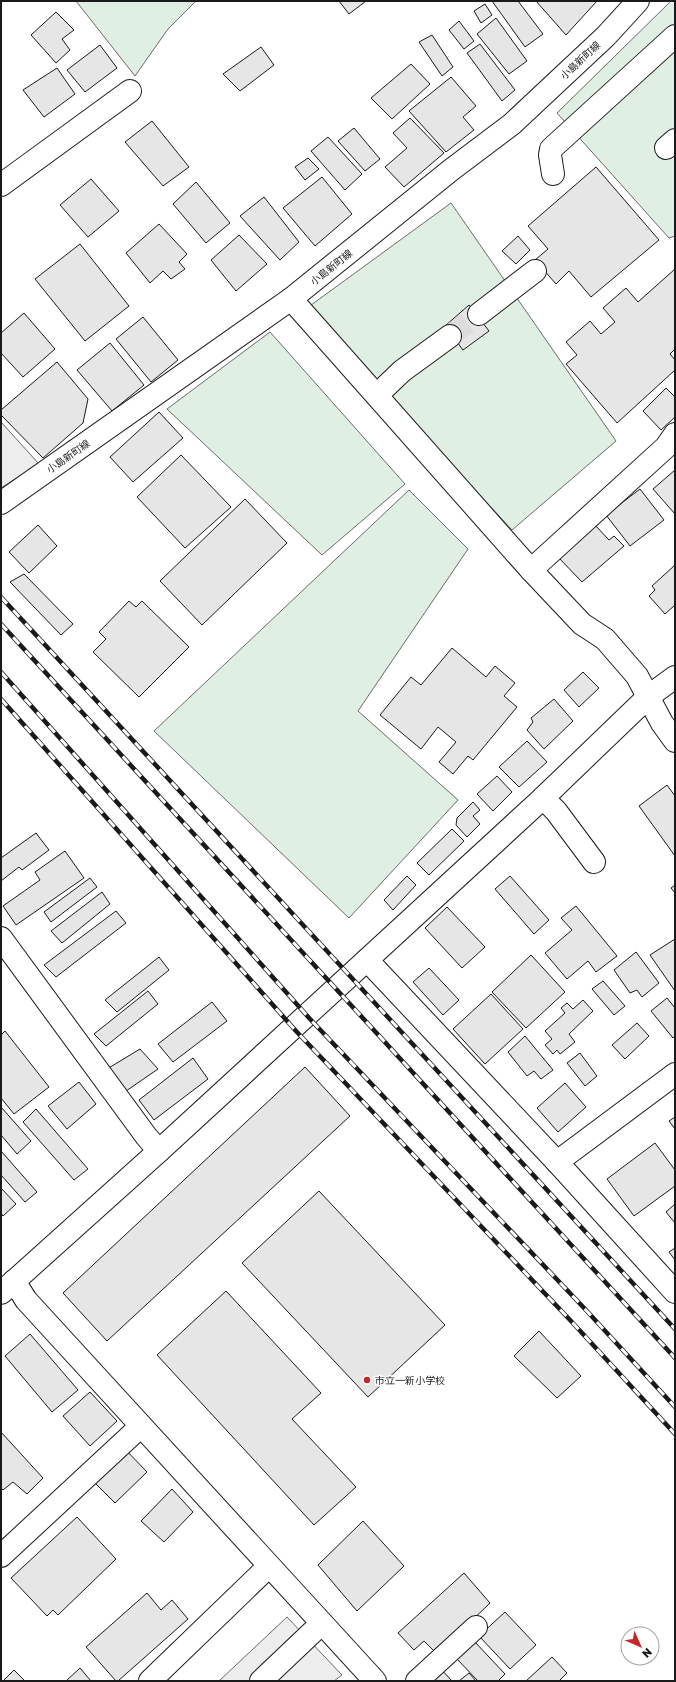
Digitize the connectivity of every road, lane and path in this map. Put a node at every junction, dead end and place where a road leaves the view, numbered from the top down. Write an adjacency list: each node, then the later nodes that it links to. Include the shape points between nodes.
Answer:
1 (638, 1): 7 (street, 小島新町線, via 606,36 512,124)
2 (675, 36): 4 (street, via 551,148)
3 (130, 91): 5 (street)
4 (553, 174)
5 (1, 185)
6 (535, 271): 8 (street)
7 (291, 299): 10 (street); 12 (street, 小島新町線)
8 (480, 314)
9 (450, 336): 10 (street, via 402,371)
10 (377, 396): 13 (street)
11 (675, 434): 13 (street, via 666,447)
12 (1, 503)
13 (531, 570): 15 (street, via 582,624 605,639 637,676)
14 (675, 677): 15 (street)
15 (649, 696): 16 (street); 17 (street)
16 (675, 741)
17 (543, 798): 18 (street, via 556,811); 20 (street)
18 (594, 862)
19 (1, 938): 22 (street)
20 (367, 960): 22 (street); 23 (street)
21 (675, 1074): 23 (street)
22 (159, 1151): 24 (street)
23 (557, 1162): 25 (street)
24 (7, 1287): 26 (street, via 26,1300)
25 (675, 1292)
26 (140, 1426): 27 (street); 28 (street)
27 (1, 1556)
28 (268, 1567): 29 (street); 31 (street)
29 (321, 1624): 32 (street); 33 (street)
30 (476, 1627): 34 (street)
31 (150, 1681)
32 (261, 1681)
33 (375, 1681)
34 (417, 1681)

